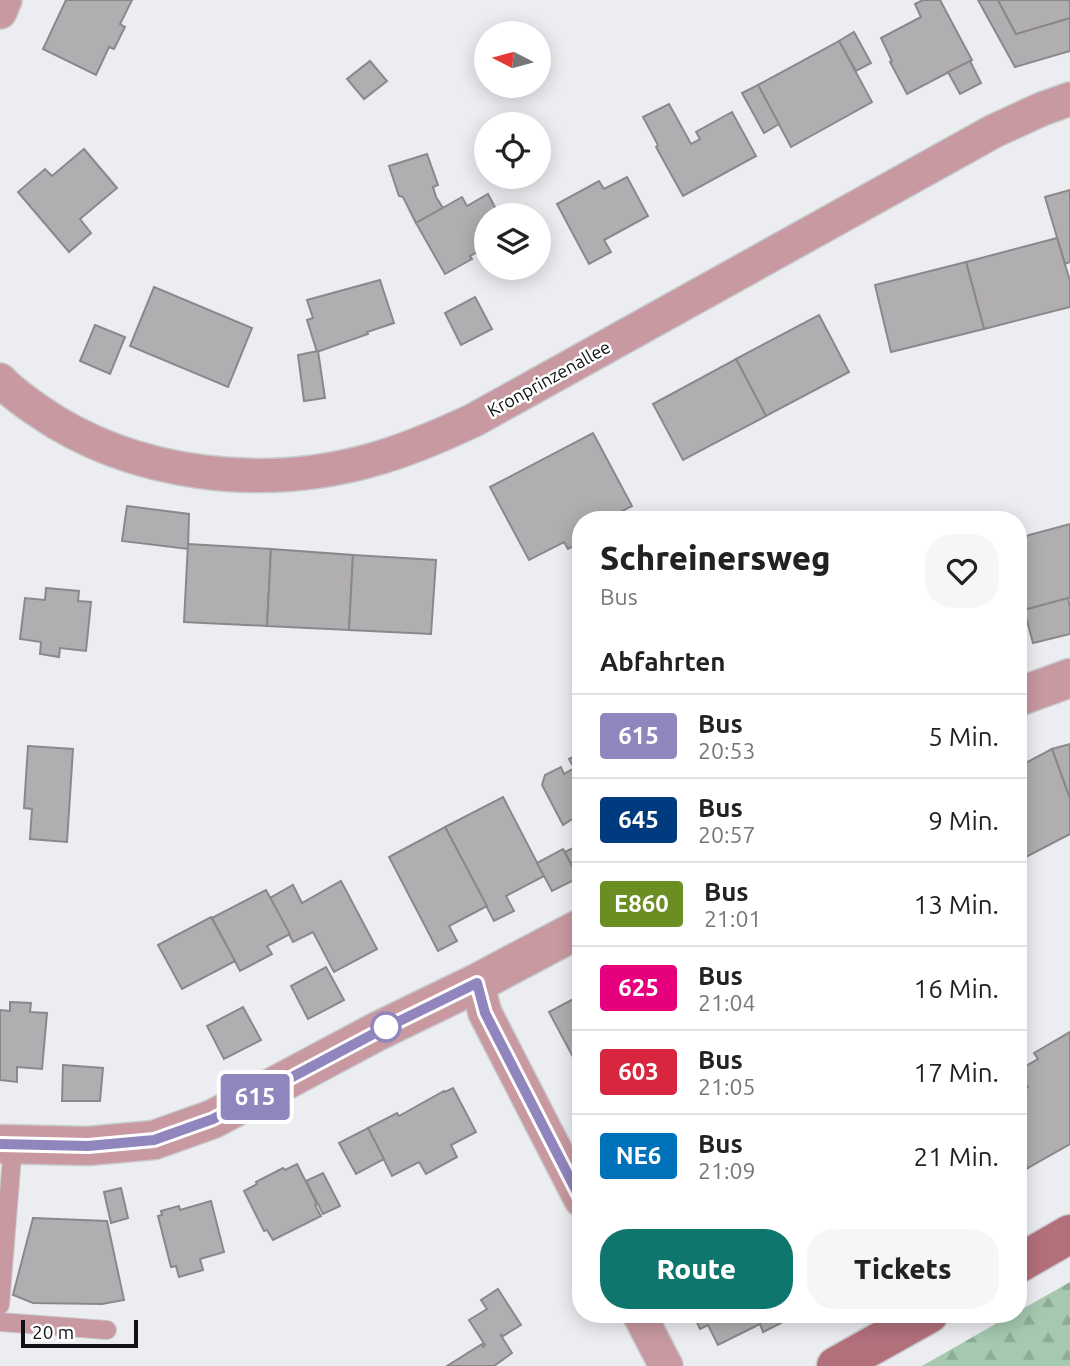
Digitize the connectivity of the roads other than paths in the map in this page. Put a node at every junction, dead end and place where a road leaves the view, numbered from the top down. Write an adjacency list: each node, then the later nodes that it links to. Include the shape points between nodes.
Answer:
1 (5, 0): 2 (street)
2 (0, 12)
3 (1070, 99): 4 (street, Kronprinzenallee, via 994,131 474,420 374,460 314,472 232,475 143,460 72,432)
4 (0, 380)
5 (1070, 678): 6 (street)
6 (1027, 694)
7 (572, 933): 8 (street)
8 (477, 983): 9 (street, via 213,1119 166,1136 88,1146); 10 (street, via 485,1013)
9 (7, 1144): 13 (lane)
10 (572, 1182)
11 (1070, 1234): 12 (main road)
12 (1027, 1260)
13 (0, 1305)
14 (0, 1322): 17 (lane)
15 (644, 1323): 18 (street)
16 (913, 1323): 19 (main road)
17 (107, 1330)
18 (666, 1366)
19 (836, 1366)

